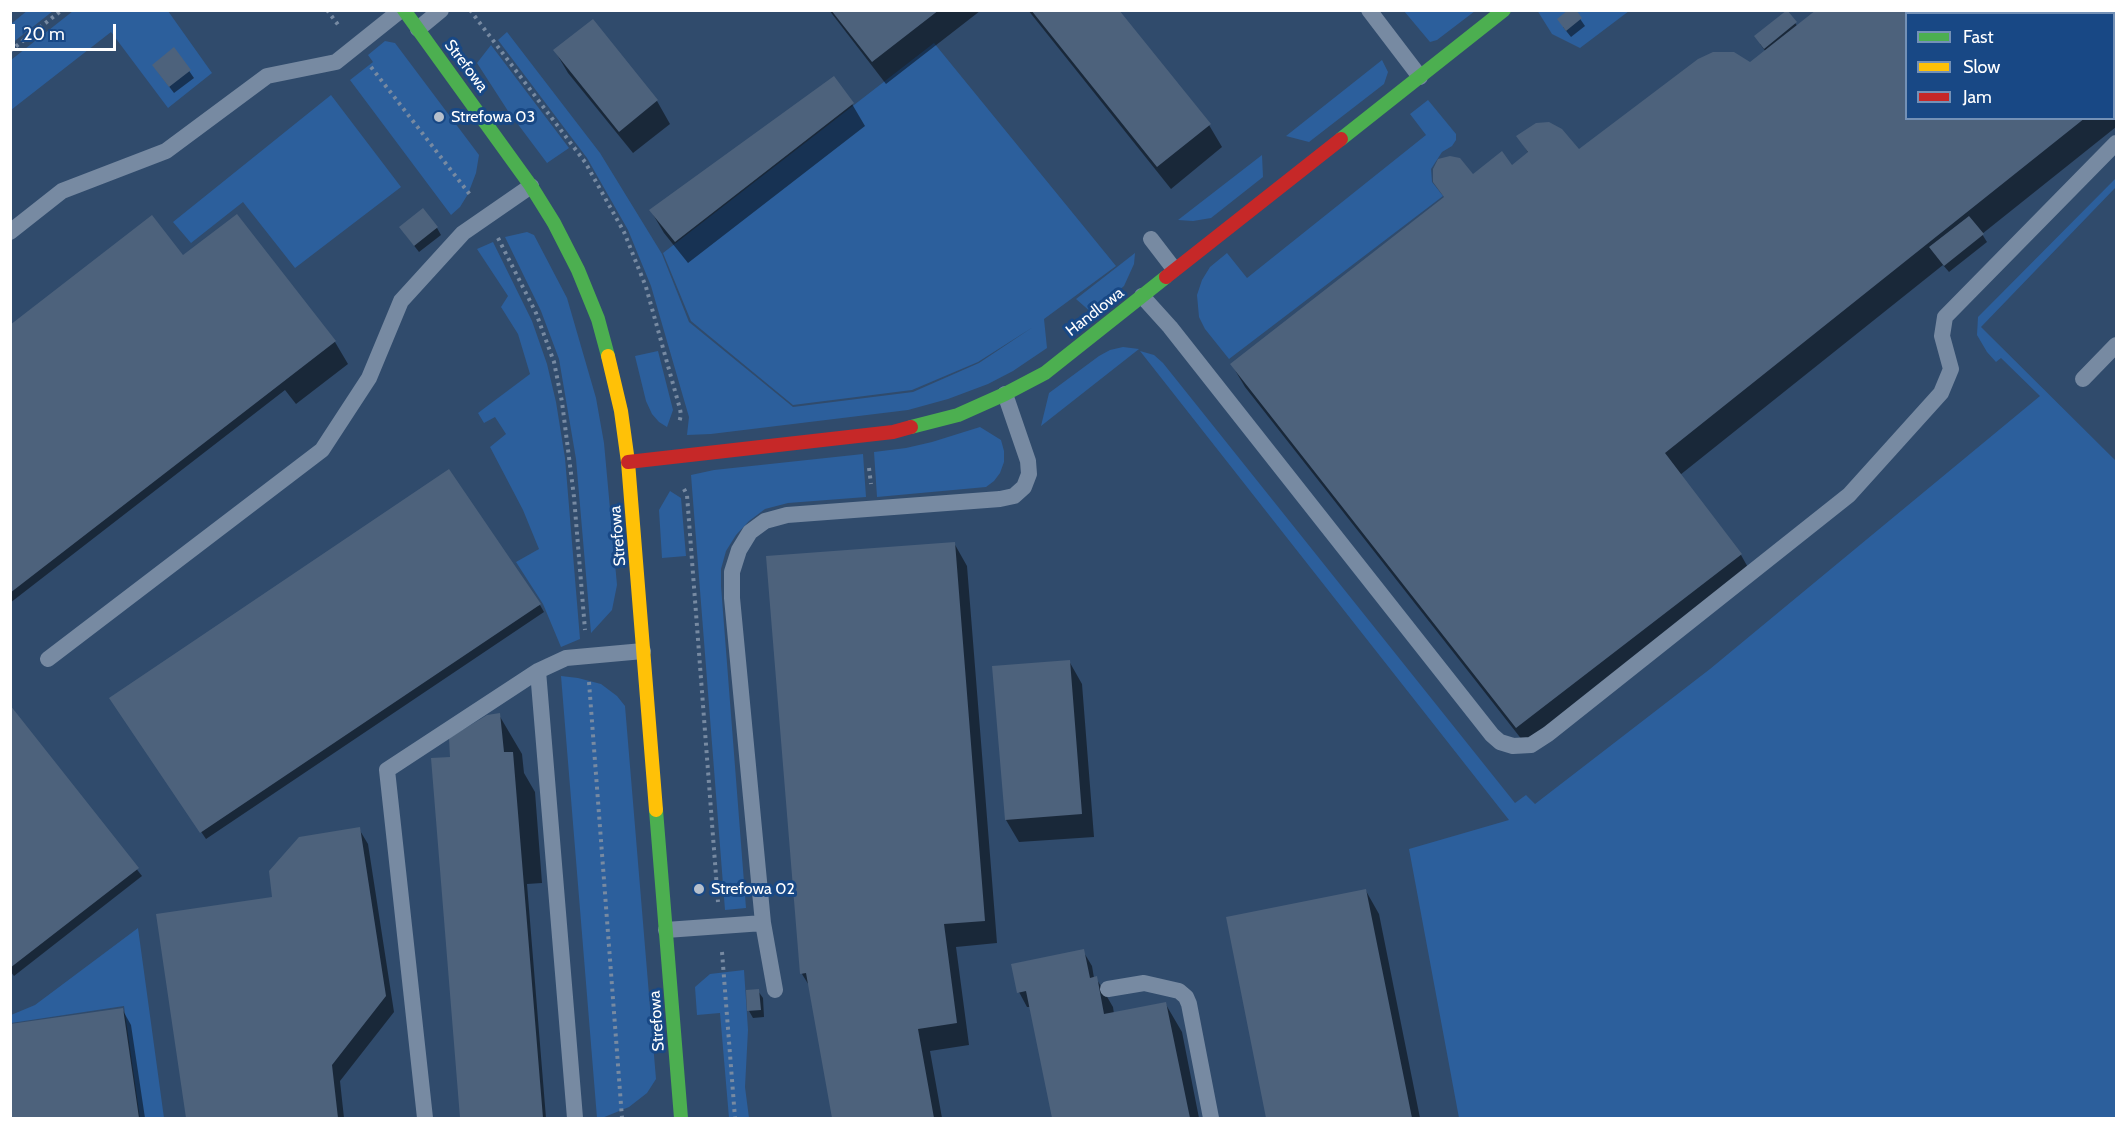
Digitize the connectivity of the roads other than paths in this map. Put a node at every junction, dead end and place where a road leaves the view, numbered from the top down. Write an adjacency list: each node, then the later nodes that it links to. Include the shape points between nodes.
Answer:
1 (403, 10): 5 (street, Strefowa); 9 (lane, via 336,62 267,76 166,152 62,191)
2 (441, 10): 5 (lane)
3 (1369, 10): 6 (lane)
4 (1504, 10): 6 (street, Handlowa)
5 (418, 29): 8 (street, Strefowa)
6 (1420, 77): 11 (street, Handlowa)
7 (2116, 143): 12 (lane, via 1945,317 1942,336 1950,369 1941,393 1849,495 1531,745 1513,746 1491,735)
8 (531, 186): 16 (street, Strefowa, via 578,270 598,319 621,411); 18 (lane, via 463,233 401,301 369,378 322,450)
9 (10, 232)
10 (1151, 239): 11 (lane)
11 (1174, 269): 12 (street, Handlowa)
12 (1142, 296): 15 (street, Handlowa, via 1045,373)
13 (2116, 345): 14 (lane)
14 (2084, 379)
15 (1005, 394): 16 (street, Handlowa, via 958,415 893,432); 20 (lane, via 1028,461 1024,487 1014,496 787,515 765,521 750,532 739,550 732,572 732,598)
16 (628, 462): 17 (street, Strefowa)
17 (644, 651): 19 (lane, via 566,658); 21 (street, Strefowa)
18 (48, 659)
19 (538, 670): 24 (lane, via 387,770); 25 (lane)
20 (764, 923): 21 (lane); 23 (lane)
21 (666, 930): 26 (street, Strefowa)
22 (1108, 989): 27 (lane, via 1144,983 1186,997)
23 (775, 990)
24 (425, 1119)
25 (575, 1119)
26 (681, 1119)
27 (1211, 1119)

